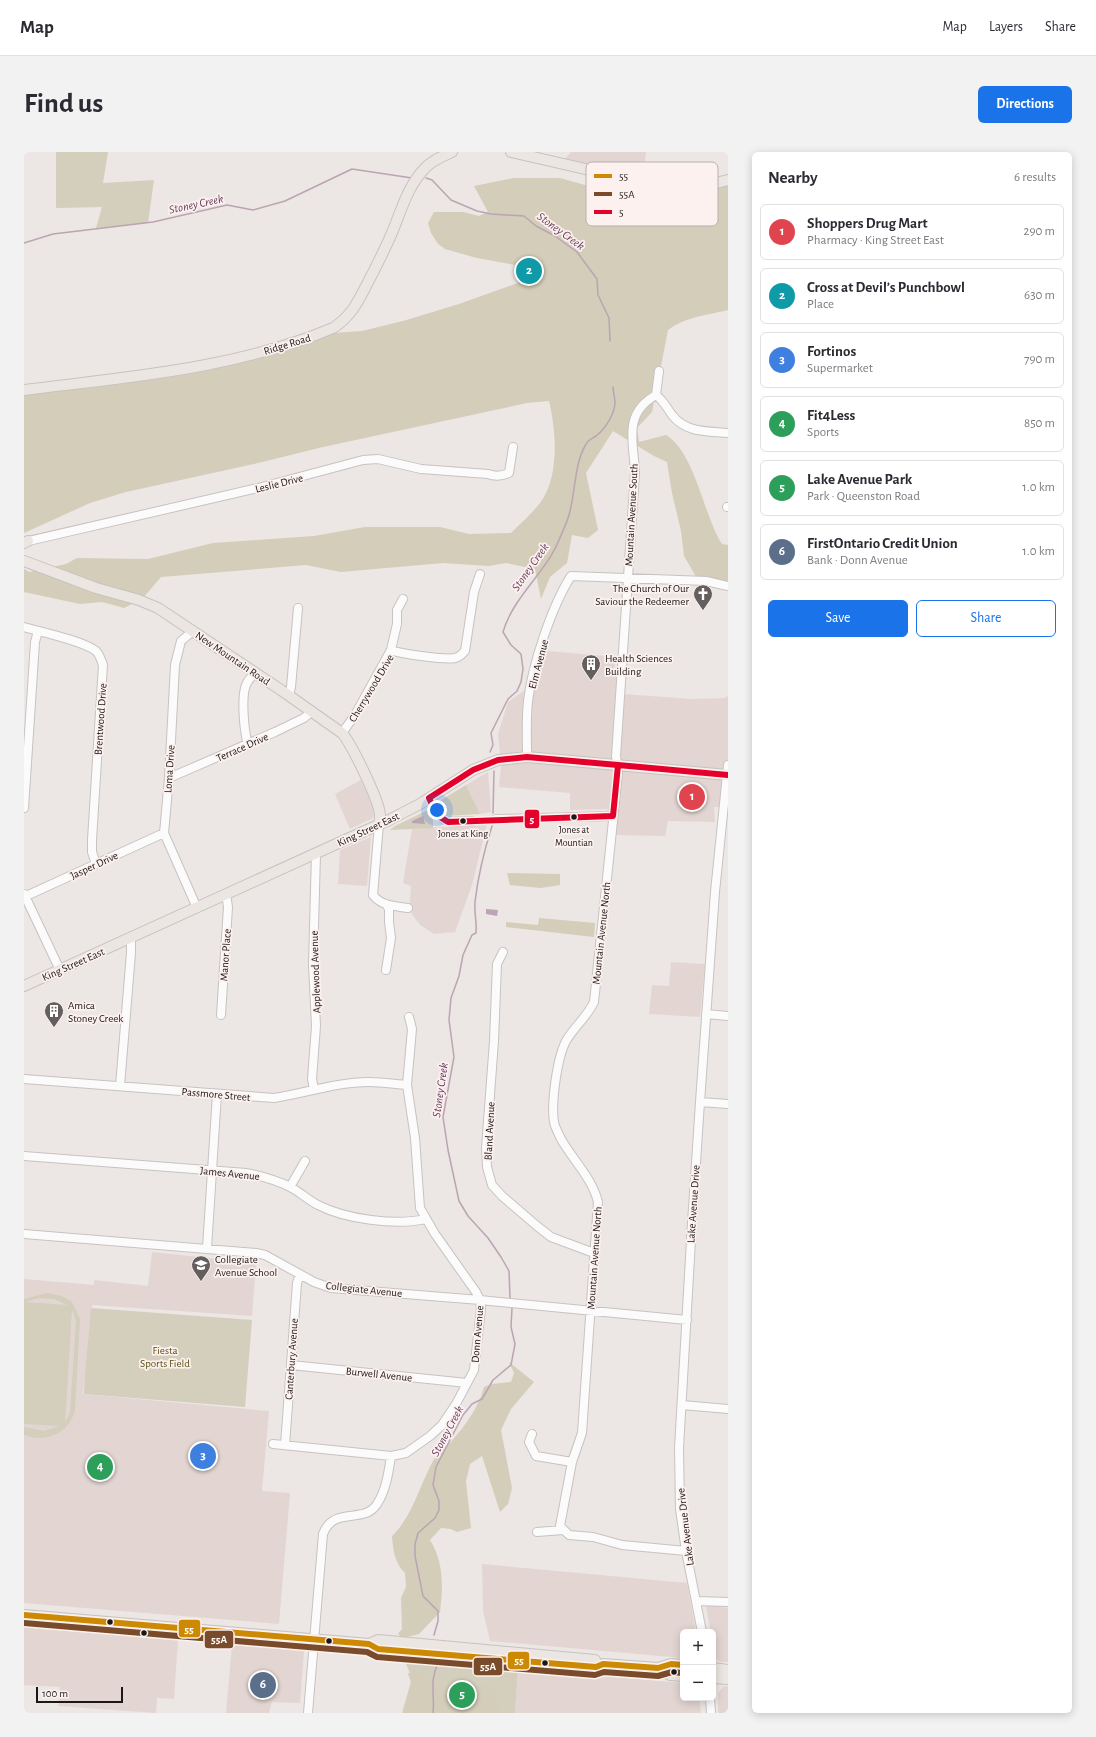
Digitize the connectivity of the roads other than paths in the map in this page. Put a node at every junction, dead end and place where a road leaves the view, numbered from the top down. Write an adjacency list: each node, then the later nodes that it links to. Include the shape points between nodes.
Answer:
1 (452, 152): 7 (main road, Ridge Road, via 427,166 416,179 360,298 352,311 333,328 260,352 179,370)
2 (511, 152): 3 (main road)
3 (586, 169)
4 (728, 180): 5 (main road)
5 (718, 182)
6 (659, 371): 8 (street)
7 (24, 390)
8 (656, 395): 9 (street, via 679,422 689,429); 14 (street, Mountain Avenue South, via 648,400 632,424 635,474)
9 (728, 433)
10 (513, 447): 11 (street, Leslie Drive, via 509,473 504,476 421,469 378,459 363,460 258,488)
11 (25, 542)
12 (24, 561): 20 (main road, New Mountain Road, via 151,606)
13 (480, 574): 21 (street, Cherrywood Drive, via 474,592 465,651 461,656 454,659 418,656)
14 (628, 577): 15 (street, via 706,581); 27 (street, Elm Avenue, via 571,576 548,628 532,680 528,702); 29 (street, Mountain Avenue South, via 616,756)
15 (728, 586)
16 (402, 599): 21 (street, via 397,610 397,624)
17 (298, 608): 23 (street)
18 (24, 627): 19 (street, Brentwood Drive)
19 (38, 631): 33 (street, via 35,642); 40 (street, Brentwood Drive, via 94,650 100,656 103,665 92,840)
20 (193, 631): 22 (main road, New Mountain Road); 31 (street, Loma Drive, via 180,641 174,665)
21 (391, 650): 25 (street, Cherrywood Drive, via 355,715)
22 (256, 673): 23 (main road, New Mountain Road); 26 (street, via 246,684 244,692 244,732)
23 (289, 695): 24 (main road, New Mountain Road)
24 (312, 711): 25 (main road, New Mountain Road); 26 (street, Terrace Drive, via 304,718)
25 (342, 732): 37 (main road, New Mountain Road, via 374,797 380,815)
26 (248, 744): 31 (street, Terrace Drive)
27 (527, 757): 29 (main road, King Street East); 32 (main road, King Street East, via 498,760 473,770)
28 (728, 765): 30 (street, Lake Avenue Drive)
29 (618, 766): 30 (main road, King Street East); 34 (street, Mountain Avenue North)
30 (727, 775): 51 (street, Lake Avenue Drive)
31 (169, 778): 38 (street, Loma Drive)
32 (429, 798): 36 (street, via 437,815 443,820); 37 (main road, King Street East)
33 (24, 808)
34 (613, 816): 35 (street); 69 (street, Mountain Avenue North, via 594,1002 561,1051 557,1068 554,1112 554,1123 562,1140 596,1190 598,1202)
35 (496, 819)
36 (472, 820)
37 (379, 824): 39 (main road, King Street East); 43 (street, via 373,895)
38 (164, 833): 40 (street, Jasper Drive); 44 (street, Loma Drive)
39 (316, 854): 41 (main road, King Street East); 58 (street, Applewood Avenue, via 313,964 316,1005 312,1079)
40 (96, 864): 42 (street, Jasper Drive)
41 (226, 894): 44 (main road, King Street East); 52 (street, Manor Place, via 228,907)
42 (24, 896): 48 (street)
43 (386, 904): 45 (street); 49 (street, via 389,909 391,938)
44 (197, 908): 46 (main road, King Street East)
45 (408, 908)
46 (131, 938): 48 (main road, King Street East); 57 (street)
47 (503, 952): 69 (street, Bland Avenue, via 497,964 486,1148 487,1167 492,1185 551,1237)
48 (60, 970): 50 (main road, King Street East)
49 (386, 970)
50 (24, 986)
51 (706, 1014): 53 (street); 60 (street, Lake Avenue Drive)
52 (221, 1015)
53 (728, 1016)
54 (409, 1017): 56 (street, Donn Avenue, via 412,1029)
55 (24, 1079): 57 (street, Passmore Street)
56 (407, 1085): 58 (street, Passmore Street, via 371,1082); 66 (street, Donn Avenue, via 415,1138 420,1208)
57 (120, 1086): 59 (street, Passmore Street)
58 (314, 1089): 59 (street, Passmore Street, via 274,1098)
59 (217, 1094): 64 (street)
60 (700, 1102): 61 (street); 73 (street, Lake Avenue Drive)
61 (728, 1104)
62 (24, 1156): 64 (street, James Avenue)
63 (305, 1161): 65 (street)
64 (212, 1171): 65 (street, James Avenue, via 263,1176); 68 (street)
65 (290, 1187): 66 (street, James Avenue, via 317,1205 362,1219 412,1222)
66 (425, 1219): 71 (street, Donn Avenue)
67 (24, 1234): 68 (street, Collegiate Avenue)
68 (208, 1248): 70 (street, Collegiate Avenue, via 265,1255)
69 (594, 1253): 72 (street, Mountain Avenue North)
70 (300, 1274): 71 (street, Collegiate Avenue, via 331,1288); 74 (street, Canterbury Avenue, via 297,1283)
71 (480, 1300): 72 (street, Collegiate Avenue); 75 (street, Donn Avenue, via 476,1359)
72 (590, 1311): 73 (street, Collegiate Avenue); 82 (street, Mountain Avenue North, via 582,1434)
73 (686, 1320): 76 (street, Lake Avenue Drive)
74 (291, 1365): 75 (street, Burwell Avenue); 80 (street, Canterbury Avenue)
75 (467, 1383): 81 (street, Donn Avenue, via 442,1425 406,1453)
76 (682, 1405): 77 (street); 85 (street, Lake Avenue Drive, via 679,1485)
77 (728, 1409)
78 (532, 1434): 82 (street, via 529,1442 536,1456)
79 (273, 1444): 80 (street)
80 (285, 1445): 81 (street)
81 (391, 1456): 90 (street, via 377,1505 361,1514 336,1518 326,1526 323,1534)
82 (572, 1462): 83 (street, Mountain Avenue North, via 560,1526)
83 (563, 1530): 84 (street); 85 (street, via 569,1535 593,1537 622,1545)
84 (538, 1532)
85 (686, 1552): 86 (street, Lake Avenue Drive)
86 (696, 1601): 87 (street); 89 (street, Lake Avenue Drive)
87 (728, 1602)
88 (24, 1615): 90 (main road)
89 (701, 1629)
90 (315, 1640): 92 (main road, via 369,1644 378,1649 596,1667 603,1664); 99 (street)
91 (680, 1666): 92 (main road, via 671,1664)
92 (658, 1668): 95 (main road, via 670,1675)
93 (716, 1668): 94 (main road)
94 (728, 1670)
95 (680, 1676)
96 (716, 1678): 97 (main road)
97 (728, 1679)
98 (710, 1701): 100 (street)
99 (308, 1713)
100 (711, 1713)

